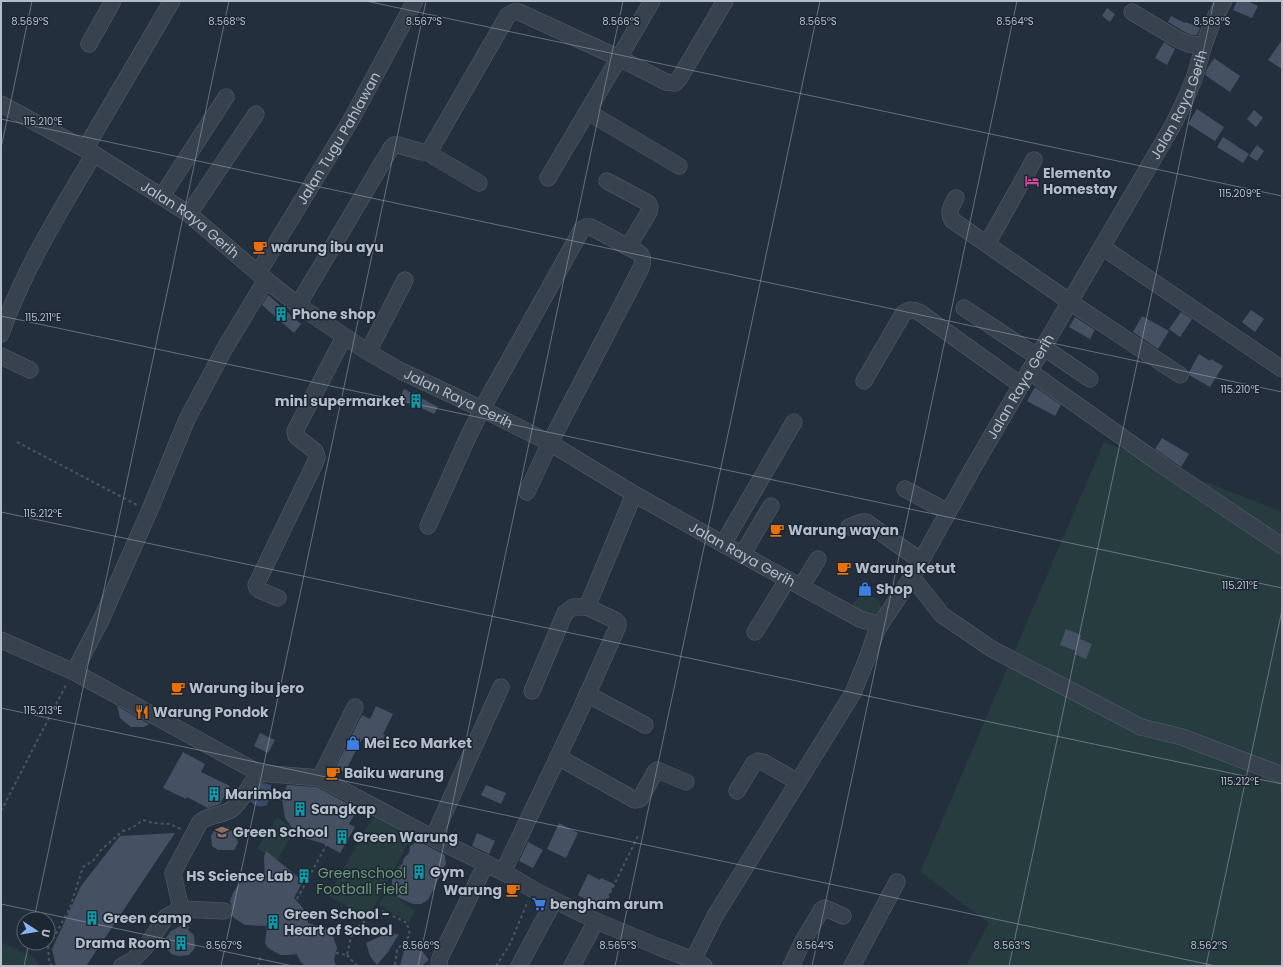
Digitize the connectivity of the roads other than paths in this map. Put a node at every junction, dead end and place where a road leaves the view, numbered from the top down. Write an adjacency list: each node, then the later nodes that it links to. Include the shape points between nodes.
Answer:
1 (113, 1): 8 (street)
2 (172, 1): 15 (street)
3 (415, 1): 28 (street, Jalan Tugu Pahlawan)
4 (652, 1): 10 (street)
5 (725, 1): 10 (street, via 675,83 666,82)
6 (1224, 1): 9 (street, Jalan Raya Gerih)
7 (1132, 12): 9 (street, via 1179,40)
8 (89, 44)
9 (1204, 45): 27 (street, Jalan Raya Gerih, via 1196,76 1173,125)
10 (619, 58): 13 (street); 16 (street, via 519,12 508,14)
11 (226, 96): 22 (street)
12 (1, 104): 15 (street, Jalan Raya Gerih)
13 (588, 112): 18 (street); 19 (street)
14 (256, 114): 24 (street)
15 (90, 151): 22 (street, Jalan Raya Gerih); 33 (street, via 8,315)
16 (429, 152): 21 (street); 31 (street, via 398,145 391,148)
17 (1034, 160): 25 (street)
18 (679, 166)
19 (548, 178)
20 (607, 181): 26 (street, via 648,203 650,207)
21 (479, 183)
22 (162, 196): 24 (street, Jalan Raya Gerih)
23 (956, 198): 25 (street, via 949,212 952,220)
24 (189, 214): 28 (street, Jalan Raya Gerih)
25 (987, 244): 30 (street)
26 (628, 247): 45 (street, via 591,227 582,229); 47 (street, via 642,255 644,262)
27 (1102, 247): 30 (street, Jalan Raya Gerih); 38 (street)
28 (262, 277): 31 (street, Jalan Raya Gerih); 67 (street, Jalan Tugu Pahlawan, via 187,418 101,620)
29 (405, 280): 35 (street)
30 (1070, 302): 36 (street, Jalan Raya Gerih); 41 (street)
31 (298, 305): 34 (street, Jalan Raya Gerih)
32 (964, 308): 36 (street)
33 (1, 334)
34 (344, 337): 35 (street, Jalan Raya Gerih); 62 (street, via 295,430 296,436 315,451 317,457 256,585 259,590)
35 (368, 352): 45 (street, Jalan Raya Gerih)
36 (1040, 352): 40 (street, Jalan Raya Gerih); 42 (street)
37 (1, 356): 39 (street)
38 (1282, 369)
39 (30, 370)
40 (1029, 371): 44 (street, Jalan Raya Gerih); 56 (street)
41 (1180, 375)
42 (1090, 379)
43 (864, 381): 44 (street, via 903,314 911,310 919,312)
44 (1021, 385): 52 (street, Jalan Raya Gerih)
45 (482, 409): 47 (street, Jalan Raya Gerih); 53 (street)
46 (794, 422): 55 (street)
47 (550, 443): 49 (street); 50 (street, Jalan Raya Gerih)
48 (905, 488): 52 (street)
49 (527, 492)
50 (634, 494): 55 (street, Jalan Raya Gerih); 63 (street)
51 (771, 506): 57 (street)
52 (948, 512): 59 (street, Jalan Raya Gerih)
53 (428, 526)
54 (849, 527): 59 (street, via 862,522 869,524)
55 (723, 544): 57 (street, Jalan Raya Gerih)
56 (1282, 546)
57 (742, 555): 61 (street, Jalan Raya Gerih)
58 (818, 559): 61 (street)
59 (921, 561): 60 (street, Jalan Raya Gerih)
60 (912, 577): 64 (street, Jalan Raya Gerih); 75 (street, via 942,616 992,649 1141,727 1182,737)
61 (794, 583): 64 (street, Jalan Raya Gerih, via 860,619); 65 (street)
62 (278, 598)
63 (587, 607): 69 (street, via 573,607 565,613); 70 (street, via 618,623 618,628)
64 (880, 625): 78 (street, via 853,693)
65 (756, 632)
66 (1, 640): 67 (street)
67 (74, 672): 74 (street)
68 (501, 687): 80 (street)
69 (532, 690)
70 (587, 694): 72 (street); 73 (street)
71 (355, 708): 76 (street)
72 (645, 725)
73 (558, 757): 77 (street, via 635,800 640,799 657,770); 82 (street)
74 (259, 773): 76 (street); 85 (street, via 234,808 204,818 200,822 173,873)
75 (1282, 775)
76 (320, 778): 80 (street)
77 (686, 782)
78 (798, 782): 79 (street, via 758,761 754,763); 90 (street, via 715,916)
79 (737, 791)
80 (433, 838): 81 (street)
81 (486, 863): 82 (street); 89 (street)
82 (503, 872): 84 (street)
83 (897, 882): 95 (street)
84 (554, 901): 88 (street); 92 (street)
85 (181, 909): 86 (street); 91 (street, via 166,917 147,945 133,960)
86 (224, 911)
87 (843, 916): 94 (street, via 826,908 822,909)
88 (596, 921): 90 (street); 93 (street)
89 (439, 964)
90 (698, 964)
91 (122, 966)
92 (518, 966)
93 (572, 966)
94 (791, 966)
95 (852, 966)

